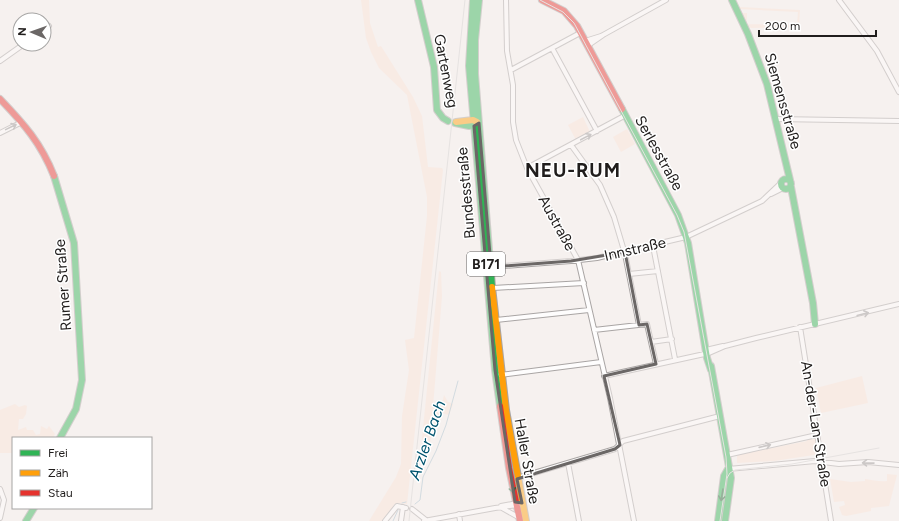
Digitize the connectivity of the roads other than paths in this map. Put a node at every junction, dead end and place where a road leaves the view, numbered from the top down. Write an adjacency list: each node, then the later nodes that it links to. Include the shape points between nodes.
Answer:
1 (418, 0): 19 (main road, Gartenweg, via 434,67 437,110 442,118)
2 (473, 0): 22 (main road, Bundesstraße / B171, via 468,55)
3 (479, 0): 22 (main road, Bundesstraße / B171, via 474,61)
4 (506, 0): 14 (street, Austraße, via 507,51)
5 (542, 0): 9 (main road, Serlesstraße, via 566,13)
6 (666, 0): 10 (street)
7 (732, 0): 18 (main road, Siemensstraße, via 759,60)
8 (839, 0): 15 (street, via 877,51)
9 (580, 33): 10 (main road, Serlesstraße); 11 (street)
10 (586, 44): 17 (main road, Serlesstraße)
11 (552, 48): 14 (street); 23 (street)
12 (13, 52): 13 (street)
13 (0, 61)
14 (511, 70): 26 (street, Austraße, via 515,136)
15 (899, 92)
16 (0, 99): 21 (main road, Rumer Straße)
17 (624, 116): 23 (street); 28 (main road, Serlesstraße, via 678,215)
18 (776, 119): 20 (street); 27 (main road, Siemensstraße, via 787,166)
19 (448, 121)
20 (899, 121)
21 (22, 122): 24 (street, one-way to 21); 55 (main road, Rumer Straße, via 50,163 75,248 82,380 76,409)
22 (475, 123): 32 (main road, Bundesstraße / B171); 52 (main road, Bundesstraße / B171)
23 (598, 131): 25 (street, one-way to 23)
24 (0, 133)
25 (571, 145): 26 (street); 30 (street, via 600,185)
26 (527, 168): 31 (street, Austraße)
27 (786, 185): 28 (street, Innstraße, via 762,201); 40 (main road, Siemensstraße, via 794,202)
28 (686, 237): 29 (street, Innstraße); 46 (main road, Serlesstraße)
29 (653, 246): 30 (street, Innstraße); 33 (street)
30 (625, 252): 31 (street, Innstraße); 34 (street)
31 (578, 260): 32 (street, Innstraße); 35 (street, Austraße)
32 (491, 267): 36 (main road, Bundesstraße / B171)
33 (658, 271): 34 (street); 44 (street)
34 (629, 274): 41 (street)
35 (584, 283): 36 (street); 38 (street, Austraße)
36 (493, 288): 39 (main road, Bundesstraße / B171)
37 (899, 304): 40 (street, one-way to 37)
38 (589, 310): 39 (street); 43 (street, Austraße)
39 (496, 320): 50 (main road, Bundesstraße / B171)
40 (815, 324): 42 (street)
41 (639, 325): 43 (street); 45 (street, via 647,324)
42 (800, 327): 46 (street); 54 (street, An-der-Lan-Straße)
43 (594, 330): 48 (street, Austraße)
44 (672, 339): 45 (street); 47 (street)
45 (651, 342): 49 (street)
46 (706, 350): 47 (street); 53 (main road, Serlesstraße)
47 (675, 359): 49 (street)
48 (601, 362): 50 (street); 51 (street, Austraße)
49 (656, 364): 51 (street)
50 (500, 375): 52 (main road, Bundesstraße / B171)
51 (604, 376): 56 (street, Austraße)
52 (502, 406): 62 (main road, Haller Straße / B171); 64 (main road, Haller Straße / B171, one-way to 64)
53 (720, 416): 56 (street, via 623,441); 57 (main road, Serlesstraße)
54 (817, 435): 57 (street, one-way to 54); 58 (street, An-der-Lan-Straße)
55 (61, 437)
56 (620, 445): 59 (street, via 615,449); 78 (street, Austraße)
57 (727, 455): 61 (main road, Serlesstraße)
58 (822, 461): 60 (street, one-way to 58, via 868,462 839,464); 61 (street); 81 (street, An-der-Lan-Straße)
59 (568, 463): 62 (street); 77 (street)
60 (899, 465)
61 (728, 469): 79 (main road, one-way to 79, via 724,476); 80 (main road, Serlesstraße, via 731,478)
62 (517, 479): 64 (main road, Haller Straße / B171)
63 (0, 489): 69 (street, via 4,500)
64 (517, 504): 65 (street); 70 (main road, Haller Straße / B171); 76 (main road, Haller Straße / B171)
65 (498, 507): 68 (street); 70 (street)
66 (33, 509): 72 (main road)
67 (412, 509): 71 (street)
68 (459, 514): 71 (street); 75 (street)
69 (0, 518)
70 (519, 519)
71 (425, 520)
72 (26, 521)
73 (385, 521): 74 (street, via 397,506 404,508)
74 (401, 521)
75 (460, 521)
76 (526, 521)
77 (579, 521)
78 (634, 521)
79 (718, 521)
80 (725, 521)
81 (831, 521)

